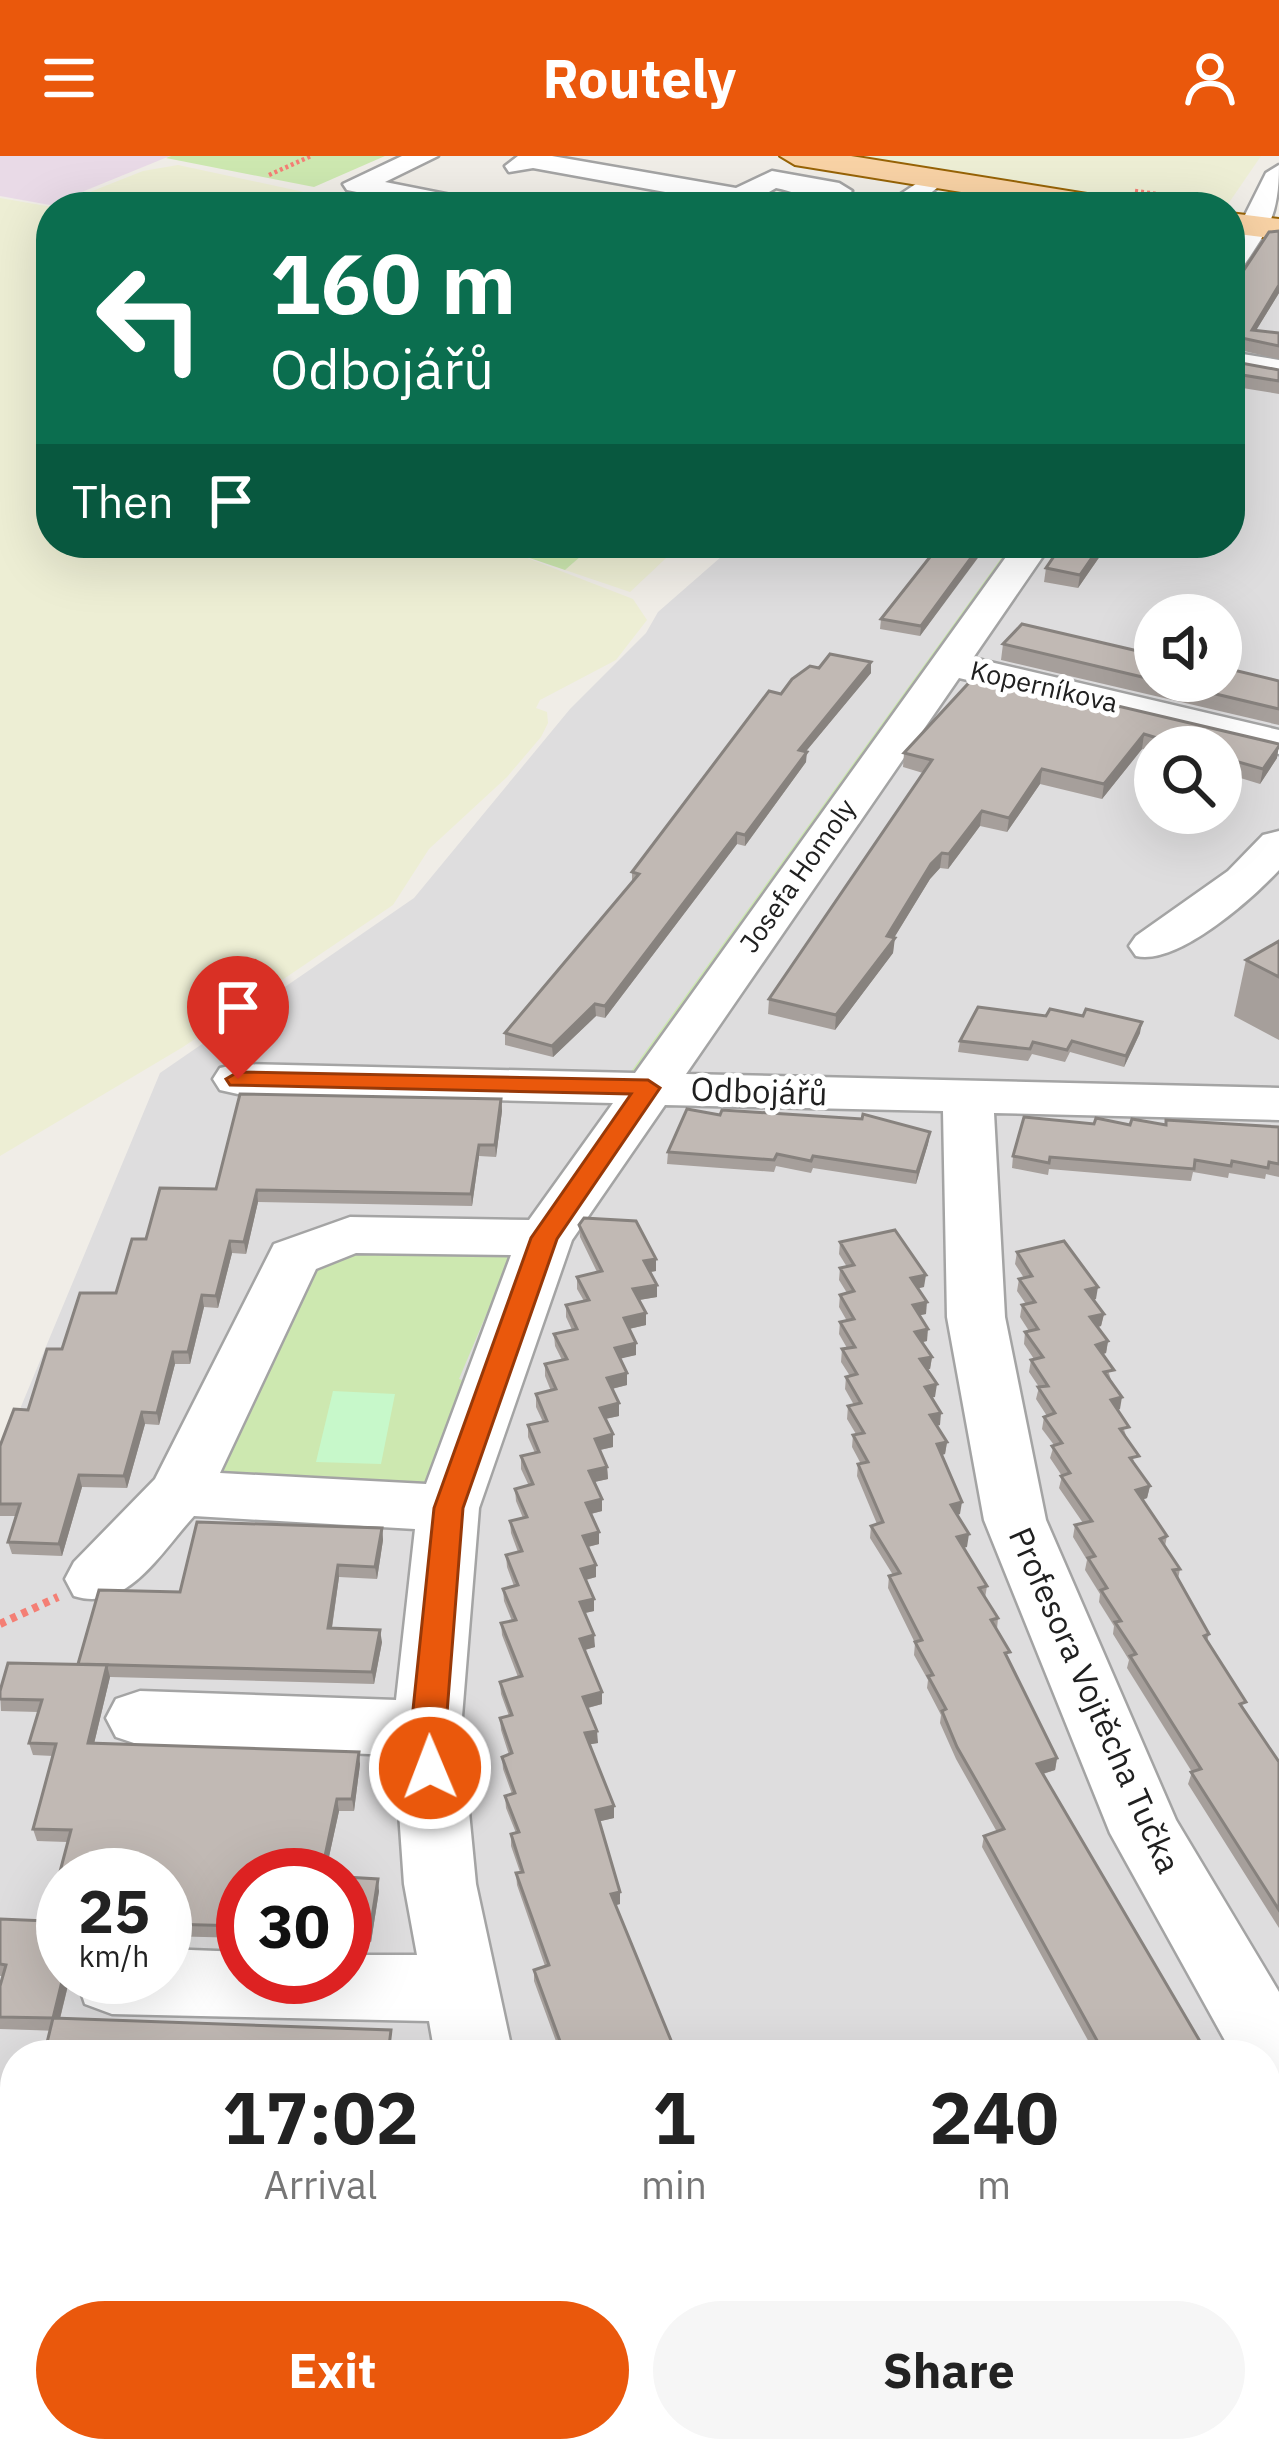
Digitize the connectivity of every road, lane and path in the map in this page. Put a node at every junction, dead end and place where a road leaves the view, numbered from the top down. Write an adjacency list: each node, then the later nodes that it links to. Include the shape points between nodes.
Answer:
1 (311, 156): 7 (path)
2 (425, 156): 11 (street, via 356,184)
3 (795, 156): 8 (main road)
4 (482, 159): 5 (street)
5 (518, 166): 9 (street); 12 (street, via 530,160)
6 (1279, 172): 16 (street)
7 (269, 175)
8 (934, 180): 14 (street); 15 (main road)
9 (598, 181)
10 (803, 190): 13 (street, via 838,191 772,179)
11 (396, 192)
12 (680, 192)
13 (753, 192)
14 (917, 192)
15 (1013, 192)
16 (1255, 226)
17 (1245, 364): 18 (street)
18 (1279, 369)
19 (1023, 558): 20 (street, Josefa Homoly)
20 (948, 664): 21 (street, Koperníkova); 25 (street, Josefa Homoly)
21 (1279, 742)
22 (1279, 844): 23 (street, via 1244,881)
23 (1153, 946)
24 (238, 1079): 25 (street, Odbojářů)
25 (648, 1088): 26 (street, Odbojářů); 28 (street, Josefa Homoly)
26 (968, 1096): 27 (street, Odbojářů); 37 (street, Profesora Vojtěcha Tučka, via 976,1317 1015,1520 1146,1833)
27 (1279, 1104)
28 (544, 1238): 29 (street, via 350,1235 295,1257); 30 (street, Josefa Homoly)
29 (179, 1493): 30 (street); 31 (street)
30 (448, 1508): 34 (street, Josefa Homoly)
31 (97, 1579): 32 (path)
32 (0, 1624)
33 (140, 1718): 34 (street)
34 (428, 1729): 36 (street, Josefa Homoly, via 440,1884)
35 (192, 1984): 36 (street, via 394,1990)
36 (465, 2020)
37 (1266, 2040)

